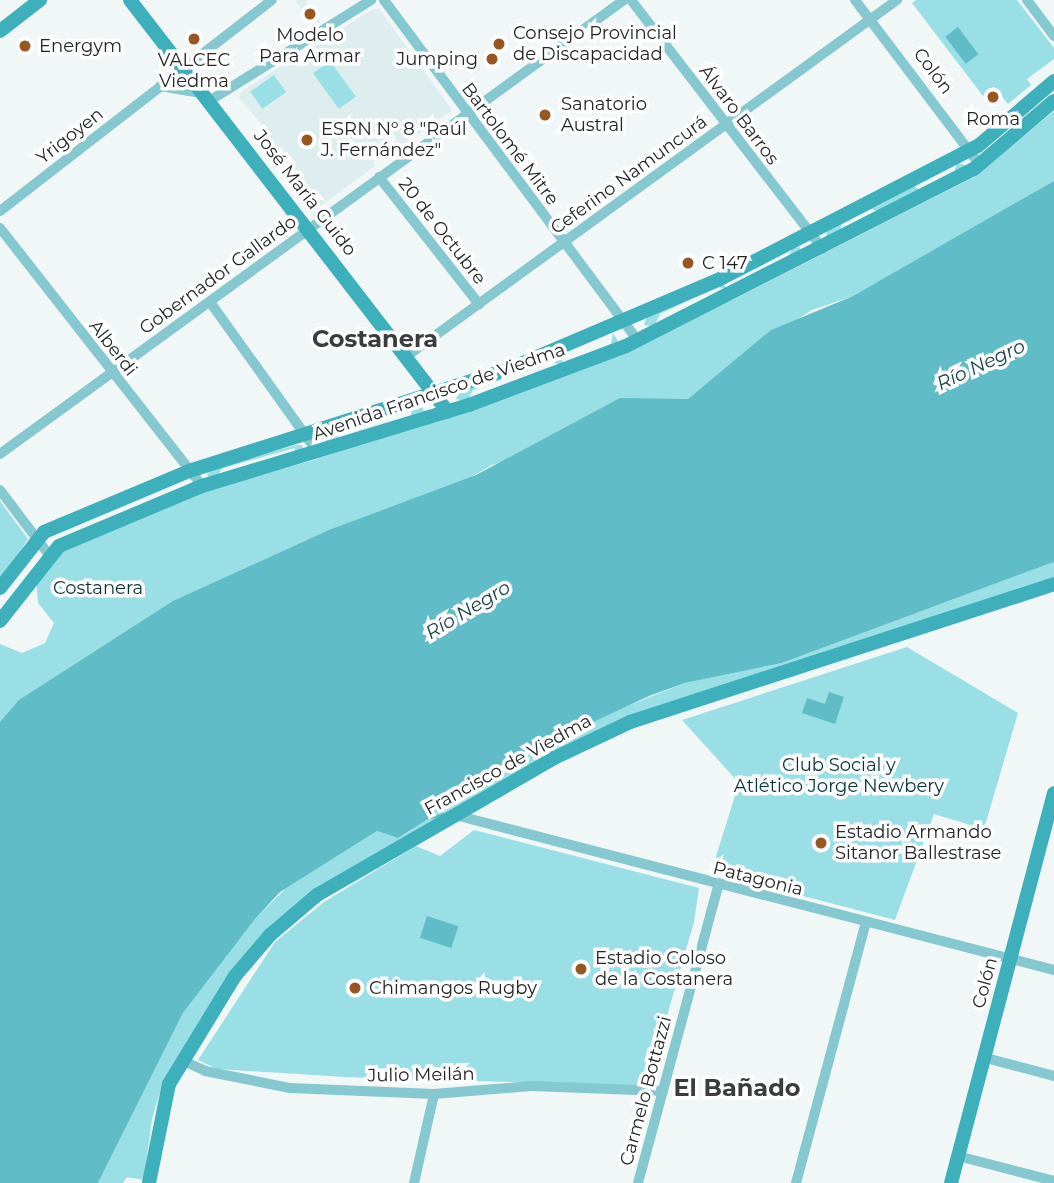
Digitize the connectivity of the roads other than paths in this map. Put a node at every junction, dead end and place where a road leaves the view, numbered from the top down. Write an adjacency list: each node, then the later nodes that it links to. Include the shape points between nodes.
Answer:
1 (40, 0): 12 (main road)
2 (130, 0): 14 (main road, José María Guido)
3 (272, 0): 14 (street, Yrigoyen)
4 (371, 0): 17 (street)
5 (384, 0): 19 (street, Bartolomé Mitre)
6 (624, 0): 19 (street, Gobernador Gallardo)
7 (631, 0): 20 (street, Álvaro Barros)
8 (855, 0): 11 (street, Colón)
9 (897, 0): 11 (street, Ceferino Namuncurá)
10 (1027, 0): 13 (street)
11 (870, 19): 20 (street, Ceferino Namuncurá); 21 (street, Colón)
12 (0, 30)
13 (1054, 36)
14 (183, 67): 16 (street, Yrigoyen); 17 (main road, José María Guido)
15 (1054, 81): 21 (main road, Avenida Francisco de Viedma)
16 (160, 86): 17 (street); 24 (street, Yrigoyen)
17 (205, 97): 26 (main road, José María Guido)
18 (1054, 102): 22 (main road, Avenida Francisco de Viedma)
19 (468, 114): 23 (street, Gobernador Gallardo); 28 (street, Bartolomé Mitre)
20 (726, 124): 27 (street, Álvaro Barros); 28 (street, Ceferino Namuncurá)
21 (970, 151): 22 (street, Colón); 27 (main road, Avenida Francisco de Viedma)
22 (980, 165): 29 (main road, Avenida Francisco de Viedma)
23 (379, 177): 26 (street, Gobernador Gallardo); 31 (street, 20 de Octubre)
24 (0, 211)
25 (0, 228): 35 (street, Alberdi)
26 (308, 228): 30 (street, Gobernador Gallardo); 34 (main road, José María Guido)
27 (810, 233): 29 (street, Álvaro Barros); 32 (main road, Avenida Francisco de Viedma)
28 (564, 242): 31 (street, Ceferino Namuncurá); 32 (street, Bartolomé Mitre)
29 (823, 249): 33 (main road, Avenida Francisco de Viedma)
30 (210, 302): 35 (street, Gobernador Gallardo); 38 (street)
31 (479, 304): 34 (street, Ceferino Namuncurá)
32 (624, 323): 33 (street, Bartolomé Mitre); 36 (main road, Avenida Francisco de Viedma)
33 (637, 340): 37 (main road, Avenida Francisco de Viedma, via 524,387)
34 (407, 356): 36 (main road, José María Guido)
35 (112, 372): 40 (street, Gobernador Gallardo); 41 (street, Alberdi)
36 (435, 393): 37 (main road, José María Guido); 38 (main road, Avenida Francisco de Viedma)
37 (448, 412): 39 (main road, Avenida Francisco de Viedma)
38 (307, 436): 39 (street); 41 (main road, Avenida Francisco de Viedma)
39 (318, 453): 42 (main road, Avenida Francisco de Viedma)
40 (0, 454)
41 (189, 471): 42 (street, Alberdi); 44 (main road, Avenida Francisco de Viedma)
42 (202, 486): 45 (main road, Avenida Francisco de Viedma, via 59,546)
43 (0, 490): 44 (street)
44 (36, 538): 45 (street); 47 (main road)
45 (50, 556): 48 (main road, Avenida Francisco de Viedma)
46 (1054, 584): 50 (main road, Francisco de Viedma, via 630,722 554,758)
47 (0, 588)
48 (0, 621)
49 (1054, 793): 51 (main road, Colón)
50 (455, 815): 52 (street, Patagonia); 57 (main road, Francisco de Viedma, via 317,895 270,935 235,976)
51 (1047, 846): 54 (main road, Colón)
52 (718, 886): 53 (street, Patagonia); 59 (street, Carmelo Bottazzi)
53 (866, 922): 54 (street, Patagonia); 66 (street)
54 (1011, 960): 55 (street, Patagonia); 56 (main road, Colón)
55 (1054, 971)
56 (986, 1058): 58 (street); 61 (main road, Colón)
57 (184, 1061): 60 (street, Julio Meilán, via 229,1077 290,1088); 64 (main road, Francisco de Viedma, via 163,1099)
58 (1054, 1076)
59 (663, 1091): 60 (street, Julio Meilán, via 531,1086); 63 (street, Carmelo Bottazzi)
60 (434, 1094): 65 (street)
61 (958, 1156): 62 (street); 67 (main road, Colón)
62 (1054, 1181)
63 (641, 1182)
64 (149, 1183)
65 (414, 1183)
66 (796, 1183)
67 (951, 1183)

